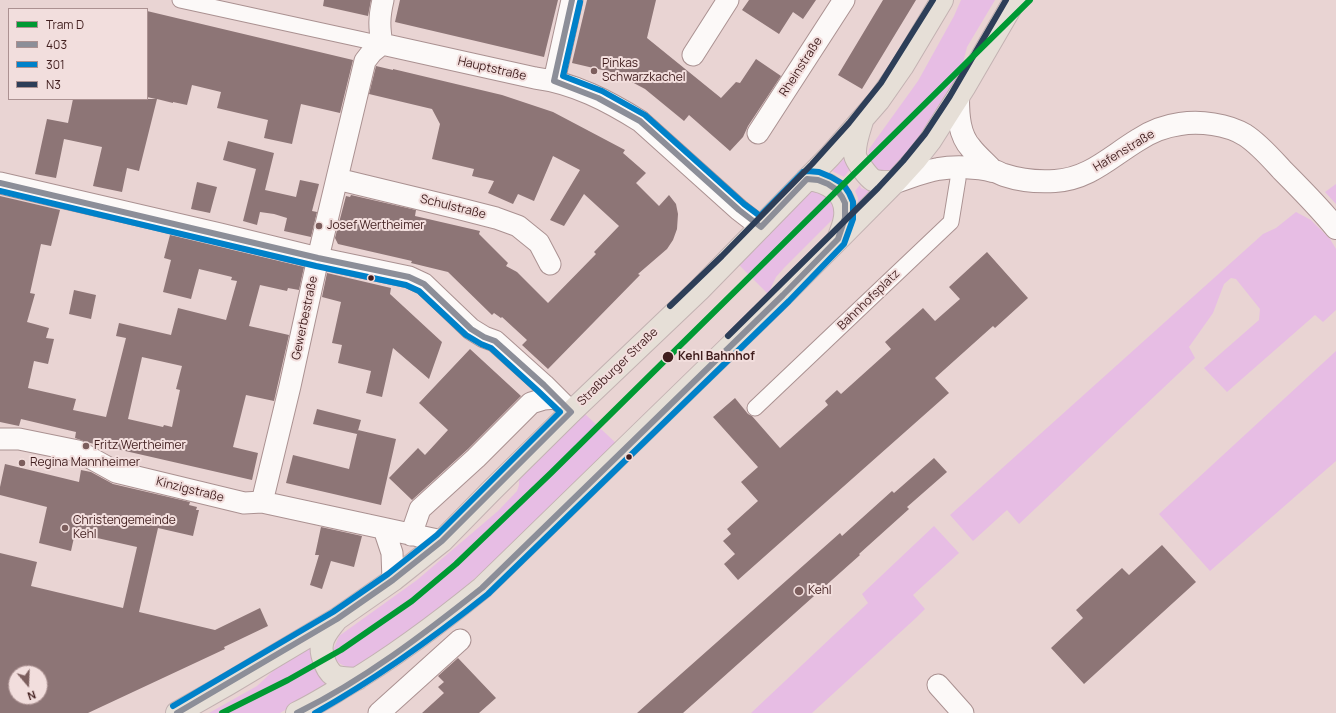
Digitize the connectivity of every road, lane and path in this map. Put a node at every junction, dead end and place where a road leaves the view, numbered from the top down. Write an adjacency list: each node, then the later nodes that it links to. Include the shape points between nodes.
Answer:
1 (180, 0): 8 (street, Hauptstraße)
2 (383, 0): 8 (street, via 379,16)
3 (572, 0): 10 (street)
4 (728, 0): 9 (street)
5 (844, 0): 13 (street, Rheinstraße)
6 (942, 0): 12 (main road, Straßburger Straße, via 902,67)
7 (1015, 0): 11 (main road)
8 (382, 44): 10 (street, Hauptstraße); 15 (street, Gewerbestraße, via 365,61)
9 (693, 55)
10 (554, 81): 20 (street, Hauptstraße, via 578,88 623,110 640,122)
11 (958, 98): 14 (street, Hafenstraße, via 959,119 965,139 970,148); 18 (main road, via 930,141)
12 (862, 120): 16 (main road, Straßburger Straße); 18 (main road, Hafenstraße, via 855,156 872,179)
13 (758, 133)
14 (993, 170): 18 (street, Hafenstraße, via 937,169); 21 (street, Hafenstraße, via 1004,175 1036,181 1072,178 1082,176 1150,133 1164,128 1180,124 1227,127 1244,134 1257,144)
15 (337, 179): 23 (street, Gewerbestraße); 24 (street, Schulstraße, via 443,204 518,226 539,243)
16 (807, 179): 20 (main road, Straßburger Straße); 22 (main road, via 828,184 842,196 845,203 845,218)
17 (958, 180): 26 (street, Bahnhofsplatz, via 951,222)
18 (895, 182): 22 (main road)
19 (0, 183): 23 (street)
20 (760, 227): 25 (main road, Straßburger Straße, via 699,290)
21 (1336, 228)
22 (838, 239): 35 (main road, via 482,588 394,655)
23 (318, 258): 25 (street, via 409,277 424,284 471,329 495,341); 28 (street, Gewerbestraße)
24 (550, 264)
25 (564, 405): 30 (street, via 544,399 530,403 476,458 420,509); 31 (main road, Straßburger Straße, via 491,491)
26 (755, 408)
27 (0, 439): 28 (street, Kinzigstraße, via 19,439 78,452 116,472 244,503)
28 (262, 502): 29 (street, Kinzigstraße)
29 (384, 529): 30 (street, Kinzigstraße); 32 (street, via 392,553)
30 (411, 535): 31 (street, Kinzigstraße)
31 (442, 541): 32 (main road, Straßburger Straße)
32 (393, 580): 33 (main road, Straßburger Straße)
33 (337, 619): 35 (main road, via 326,633 321,645 324,660 327,668 336,677); 37 (main road, Straßburger Straße)
34 (460, 640): 39 (street)
35 (357, 679): 38 (main road)
36 (938, 685): 40 (street)
37 (177, 713)
38 (297, 713)
39 (379, 713)
40 (963, 713)

